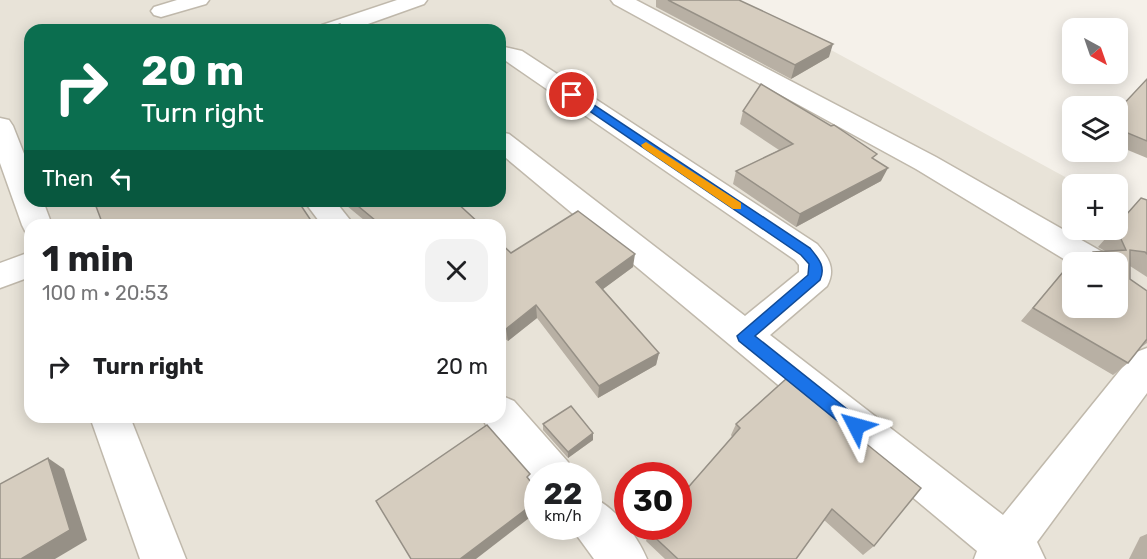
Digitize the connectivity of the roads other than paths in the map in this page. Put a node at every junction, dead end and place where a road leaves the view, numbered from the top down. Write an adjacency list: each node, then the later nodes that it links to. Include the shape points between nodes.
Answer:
1 (199, 0): 4 (street)
2 (417, 0): 6 (street)
3 (621, 0): 13 (street, via 926,163)
4 (157, 5): 5 (street)
5 (171, 24)
6 (363, 24)
7 (506, 54): 16 (street, via 806,252 815,263 815,277)
8 (12, 132): 10 (street)
9 (506, 145): 16 (street)
10 (24, 177)
11 (324, 207): 12 (street)
12 (334, 219)
13 (1078, 252)
14 (24, 266): 15 (street)
15 (0, 276)
16 (744, 336): 22 (street)
17 (1147, 364): 22 (street)
18 (506, 420): 20 (street)
19 (112, 423): 23 (street)
20 (541, 462)
21 (602, 533): 24 (street)
22 (1008, 555)
23 (163, 559)
24 (624, 559)

